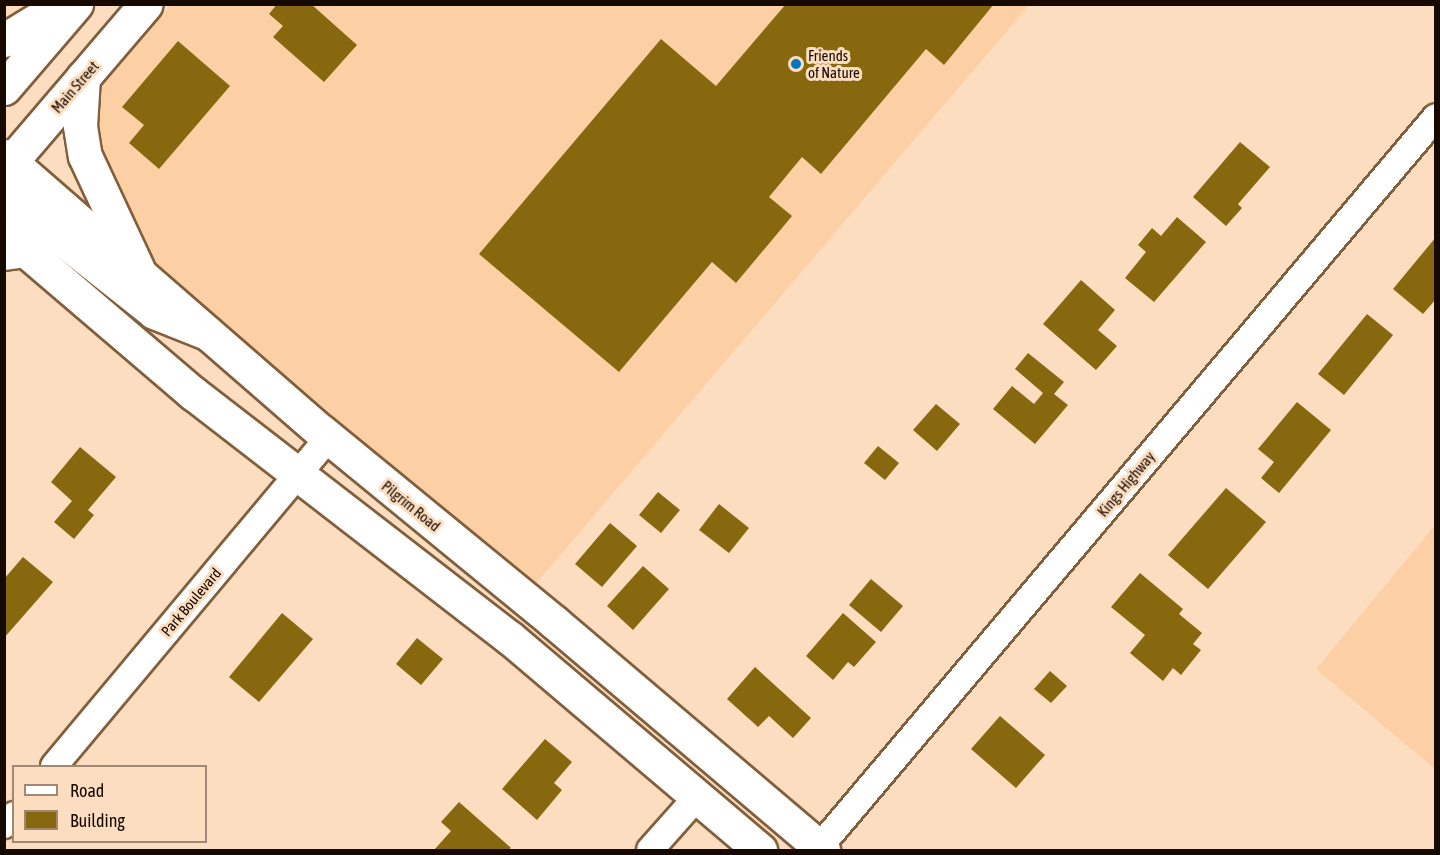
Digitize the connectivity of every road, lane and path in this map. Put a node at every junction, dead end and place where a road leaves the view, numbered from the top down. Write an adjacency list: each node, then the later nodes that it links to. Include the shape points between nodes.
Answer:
1 (62, 4): 4 (street)
2 (76, 4): 6 (street)
3 (146, 4): 5 (street, Main Street)
4 (4, 40)
5 (83, 77): 8 (street, Main Street); 10 (street, via 80,126 85,156)
6 (4, 88)
7 (1436, 117): 20 (street, Kings Highway)
8 (6, 170): 10 (street, Pilgrim Road); 11 (street, via 154,312)
9 (12, 245): 13 (street, via 194,394)
10 (140, 274): 11 (street, Pilgrim Road)
11 (207, 333): 12 (street, Pilgrim Road)
12 (328, 438): 13 (street, Park Boulevard); 14 (street, Pilgrim Road)
13 (298, 473): 15 (street); 16 (street, Park Boulevard)
14 (622, 680): 15 (street); 20 (street, Pilgrim Road)
15 (596, 709): 17 (street)
16 (55, 765)
17 (697, 797): 18 (street); 19 (street)
18 (651, 850)
19 (760, 850)
20 (820, 850)

